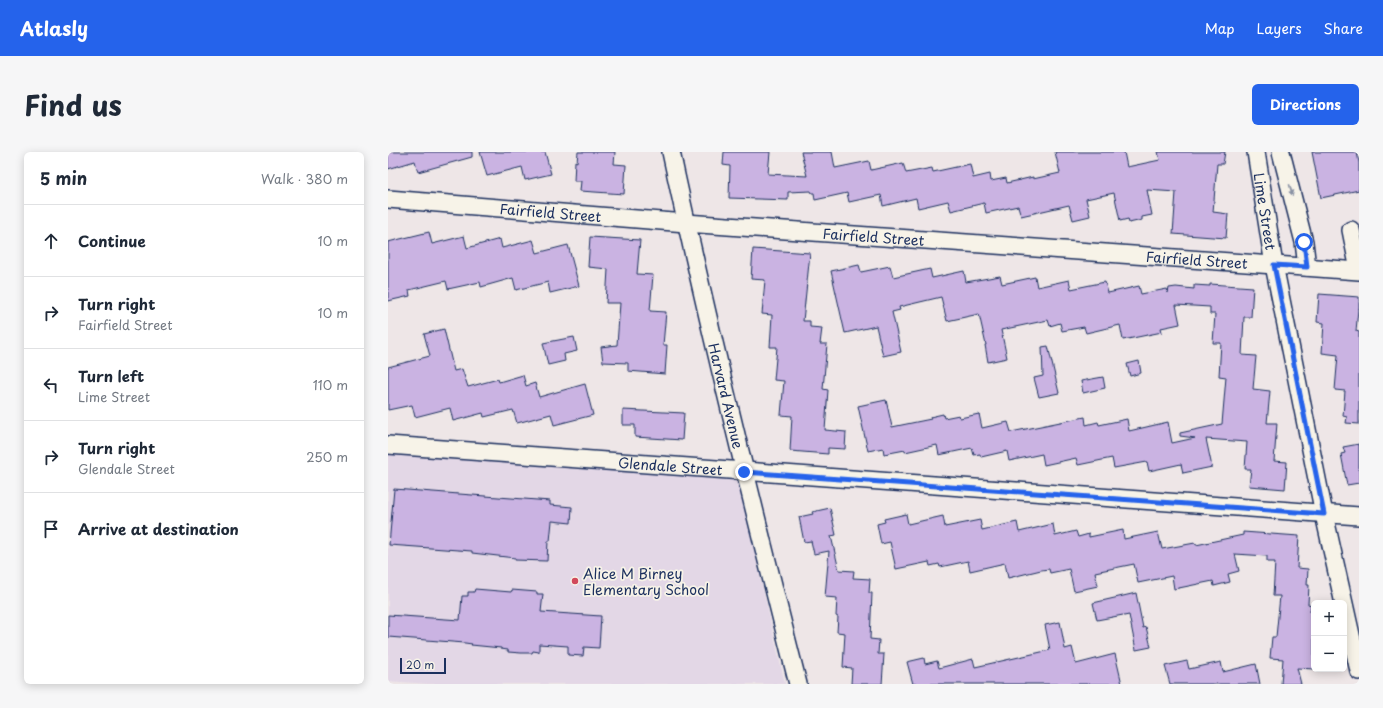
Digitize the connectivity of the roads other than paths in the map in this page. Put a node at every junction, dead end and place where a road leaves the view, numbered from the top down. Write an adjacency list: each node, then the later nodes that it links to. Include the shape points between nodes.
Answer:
1 (671, 152): 5 (street, Harvard Avenue)
2 (1256, 152): 7 (street, Lime Street)
3 (1281, 152): 8 (street, one-way to 8)
4 (388, 200): 5 (street, Fairfield Street)
5 (686, 223): 7 (street, Fairfield Street); 11 (street, Harvard Avenue)
6 (1351, 230): 9 (street)
7 (1274, 265): 8 (street, Fairfield Street); 12 (street, Lime Street)
8 (1307, 267): 9 (street, Fairfield Street)
9 (1359, 271)
10 (388, 445): 11 (street, Glendale Street)
11 (744, 472): 12 (street, Glendale Street); 15 (street, Harvard Avenue)
12 (1324, 514): 13 (street, Glendale Street); 14 (street, Lime Street)
13 (1359, 516)
14 (1359, 670)
15 (798, 684)

